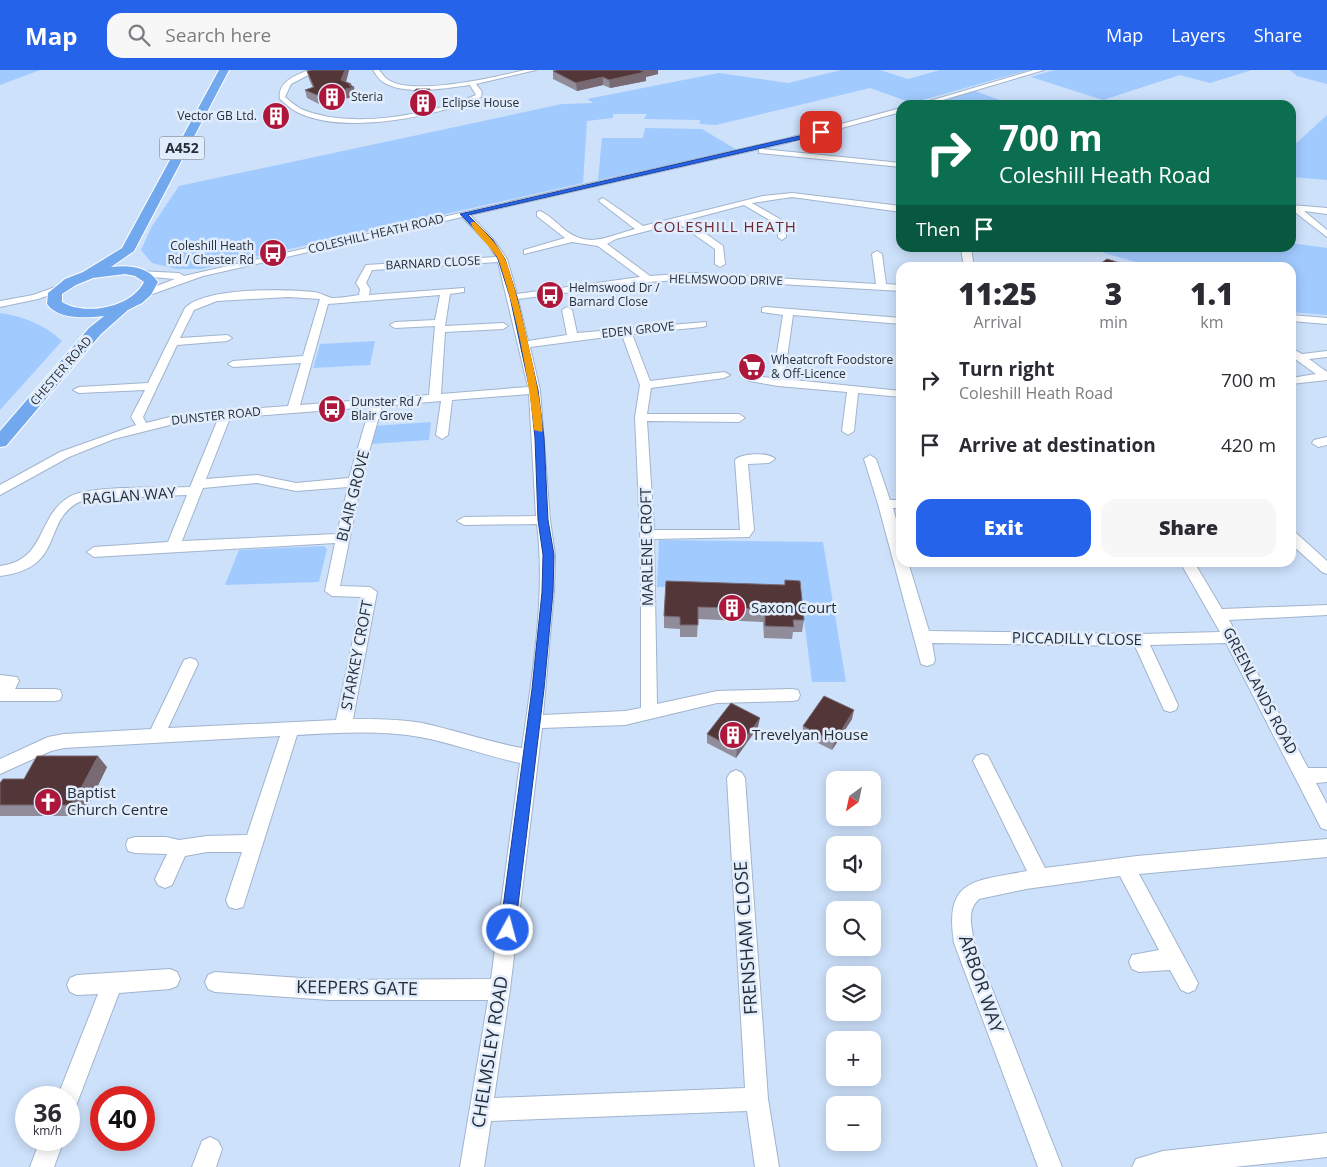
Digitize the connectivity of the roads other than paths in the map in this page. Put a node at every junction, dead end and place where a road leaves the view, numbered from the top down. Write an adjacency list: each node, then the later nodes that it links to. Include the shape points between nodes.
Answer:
1 (224, 70): 25 (highway, A452)
2 (315, 70): 6 (street, via 286,85 282,98 298,110 330,118 388,119 436,112 479,96)
3 (376, 70): 6 (street, via 383,80 405,86 438,88)
4 (533, 70): 6 (street)
5 (1041, 70): 7 (street)
6 (472, 84)
7 (936, 100)
8 (896, 111): 9 (street, COLESHILL HEATH ROAD)
9 (748, 150): 10 (street); 17 (street, COLESHILL HEATH ROAD)
10 (896, 165)
11 (603, 200): 20 (street)
12 (746, 202): 14 (street, via 792,195); 19 (street); 22 (street, via 782,224)
13 (1296, 206): 16 (street)
14 (896, 208)
15 (1296, 208): 21 (street)
16 (1327, 211)
17 (464, 214): 28 (street, CHELMSLEY ROAD, via 491,242); 31 (street, COLESHILL HEATH ROAD)
18 (540, 214): 23 (street)
19 (679, 219): 20 (street); 29 (street, via 720,248)
20 (641, 229): 24 (street)
21 (1327, 234)
22 (782, 237)
23 (572, 239): 24 (street); 26 (street)
24 (602, 244): 33 (street)
25 (127, 251): 30 (highway); 32 (highway)
26 (527, 252)
27 (877, 254): 34 (street)
28 (502, 259): 40 (street, CHELMSLEY ROAD); 41 (street, BARNARD CLOSE, via 369,267 361,283 365,289)
29 (720, 264)
30 (138, 272): 31 (street, COLESHILL HEATH ROAD, via 171,276); 32 (highway); 39 (highway, via 151,282)
31 (201, 274): 39 (street, COLESHILL HEATH ROAD)
32 (88, 275): 35 (highway)
33 (648, 279): 34 (street, HELMSWOOD DRIVE, via 693,276); 40 (street, HELMSWOOD DRIVE)
34 (881, 286): 36 (street, HELMSWOOD DRIVE)
35 (61, 288): 43 (street); 45 (highway, via 53,299 54,304)
36 (896, 288)
37 (461, 290): 38 (street)
38 (446, 291): 41 (street); 54 (street)
39 (144, 294): 44 (highway)
40 (513, 297): 60 (street, CHELMSLEY ROAD)
41 (364, 299): 42 (street)
42 (326, 301): 59 (street, via 316,294 301,293 207,301 190,308); 63 (street)
43 (1, 304): 45 (street, via 36,304)
44 (126, 304): 45 (highway, via 90,313); 86 (highway, CHESTER ROAD, via 95,331)
45 (63, 310): 83 (highway, CHESTER ROAD, via 80,328 76,340)
46 (567, 310): 57 (street)
47 (766, 310): 48 (street)
48 (788, 312): 50 (street); 69 (street)
49 (1296, 318): 51 (street)
50 (896, 321)
51 (1327, 321)
52 (702, 324): 56 (street, EDEN GROVE)
53 (395, 325): 54 (street)
54 (441, 326): 55 (street); 76 (street)
55 (503, 326)
56 (626, 332): 57 (street, EDEN GROVE); 70 (street)
57 (573, 337): 60 (street, EDEN GROVE)
58 (227, 338): 59 (street)
59 (174, 342): 71 (street)
60 (524, 345): 73 (street, CHELMSLEY ROAD)
61 (1296, 354): 62 (street); 66 (street)
62 (1327, 354)
63 (308, 360): 64 (street); 78 (street)
64 (233, 364)
65 (724, 375): 70 (street)
66 (1327, 377): 68 (street)
67 (753, 379): 69 (street)
68 (1296, 381)
69 (778, 383): 74 (street)
70 (646, 385): 80 (street, MARLENE CROFT)
71 (153, 386): 72 (street); 82 (street, via 138,417)
72 (79, 390)
73 (534, 390): 76 (street, DUNSTER ROAD); 94 (street, CHELMSLEY ROAD)
74 (853, 390): 75 (street); 84 (street)
75 (896, 394)
76 (441, 397): 77 (street, DUNSTER ROAD); 85 (street)
77 (377, 402): 78 (street, DUNSTER ROAD); 89 (street, BLAIR GROVE)
78 (293, 408): 79 (street, DUNSTER ROAD)
79 (226, 413): 82 (street, DUNSTER ROAD); 90 (street, RAGLAN WAY)
80 (641, 418): 81 (street, via 737,413); 96 (street, MARLENE CROFT)
81 (751, 425)
82 (142, 426): 91 (street, DUNSTER ROAD, via 69,451)
83 (0, 430)
84 (848, 431)
85 (442, 435)
86 (0, 442)
87 (769, 459): 96 (street, via 735,460 748,530 744,534)
88 (870, 459): 92 (street)
89 (355, 482): 90 (street, via 296,486 257,479); 97 (street, BLAIR GROVE)
90 (196, 487): 100 (street, RAGLAN WAY); 105 (street, RAGLAN WAY, via 175,493 158,491 78,497 65,506 40,553)
91 (0, 491)
92 (885, 504): 93 (street); 99 (street)
93 (896, 504)
94 (543, 520): 95 (street); 119 (street, CHELMSLEY ROAD, via 548,555 547,592)
95 (464, 521)
96 (647, 535): 118 (street, MARLENE CROFT)
97 (342, 538): 100 (street); 106 (street, BLAIR GROVE)
98 (1296, 541): 104 (street)
99 (896, 544)
100 (174, 546): 101 (street)
101 (94, 552)
102 (902, 567): 109 (street)
103 (1190, 567): 108 (street, GREENLANDS ROAD)
104 (1327, 569)
105 (3, 574)
106 (332, 591): 120 (street, STARKEY CROFT, via 370,592)
107 (1327, 610): 108 (street)
108 (1219, 615): 110 (street, GREENLANDS ROAD)
109 (923, 637): 111 (street, PICCADILLY CLOSE); 112 (street)
110 (1231, 637): 111 (street, PICCADILLY CLOSE); 127 (street, GREENLANDS ROAD)
111 (1140, 640): 117 (street)
112 (927, 660)
113 (190, 664): 122 (street)
114 (0, 681): 115 (street, via 11,681 2,695)
115 (54, 695)
116 (792, 695): 118 (street, via 717,697)
117 (1170, 705)
118 (649, 711): 119 (street, via 625,718)
119 (534, 722): 123 (street, CHELMSLEY ROAD)
120 (343, 726): 121 (street); 123 (street, via 413,728)
121 (290, 730): 122 (street); 130 (street)
122 (156, 736): 125 (street, via 48,744)
123 (529, 757): 145 (street, CHELMSLEY ROAD)
124 (982, 761): 135 (street)
125 (0, 768)
126 (1327, 775): 127 (street)
127 (1305, 776): 129 (street, GREENLANDS ROAD)
128 (736, 778): 147 (street, FRENSHAM CLOSE)
129 (1327, 822)
130 (254, 843): 133 (street, via 207,844); 137 (street)
131 (135, 845): 133 (street, via 166,845)
132 (1327, 848): 134 (street, ARBOR WAY)
133 (178, 849): 136 (street)
134 (1125, 867): 135 (street, ARBOR WAY); 138 (street)
135 (1040, 878): 154 (street, ARBOR WAY, via 974,891 965,898 959,911 964,942)
136 (165, 879)
137 (236, 900)
138 (1175, 959): 139 (street); 143 (street)
139 (1139, 962)
140 (170, 979): 141 (street)
141 (113, 982): 144 (street); 146 (street)
142 (215, 982): 145 (street, KEEPERS GATE, via 330,990)
143 (1188, 983)
144 (77, 986)
145 (500, 989): 148 (street, CHELMSLEY ROAD)
146 (73, 1086)
147 (757, 1099): 148 (street); 153 (street, FRENSHAM CLOSE)
148 (481, 1110): 152 (street, CHELMSLEY ROAD)
149 (1327, 1145): 155 (street)
150 (48, 1151): 151 (street)
151 (42, 1167)
152 (472, 1167)
153 (767, 1167)
154 (1050, 1167)
155 (1144, 1167)

